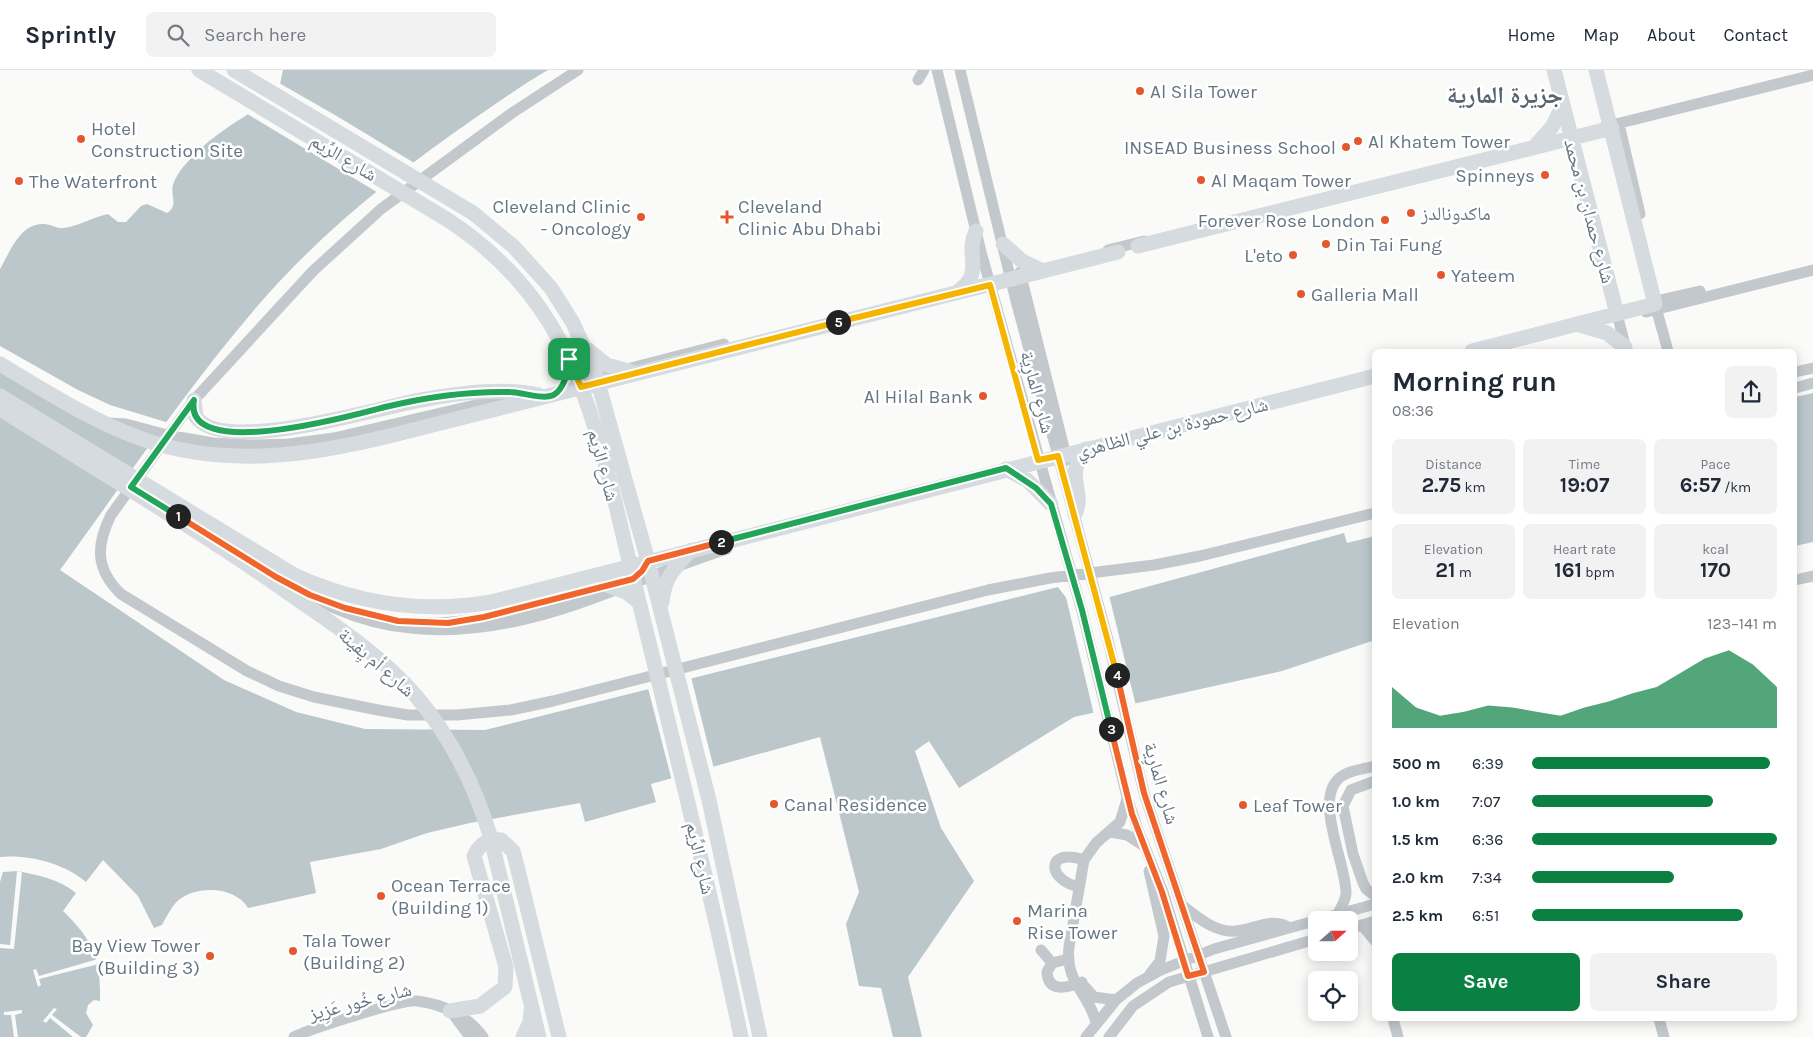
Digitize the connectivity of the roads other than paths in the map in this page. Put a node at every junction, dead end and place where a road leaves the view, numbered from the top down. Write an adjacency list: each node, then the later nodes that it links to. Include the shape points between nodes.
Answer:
1 (199, 70): 31 (main road, شارع الرِّيم, via 469,234 526,291 550,324)
2 (234, 70): 26 (main road, شارع الرِّيم, via 465,208 502,237 551,288)
3 (578, 70): 44 (street, via 512,113 381,209 313,271)
4 (937, 70): 13 (street, شارع المارِية)
5 (960, 70): 14 (street, شارع المارِية)
6 (1554, 70): 9 (main road, شارع حمدان بن محمد)
7 (1596, 70): 10 (main road, شارع حمدان بن محمد)
8 (1813, 76): 10 (street)
9 (1563, 105): 11 (main road, شارع حمدان بن محمد); 12 (main road, via 1552,127)
10 (1616, 126): 11 (main road); 20 (street); 23 (main road, شارع حمدان بن محمد)
11 (1570, 137): 12 (main road); 24 (main road, شارع حمدان بن محمد)
12 (1536, 145): 15 (main road)
13 (976, 231): 21 (street, شارع المارِية); 22 (main road, via 972,243 973,273 966,284)
14 (1003, 244): 18 (main road, via 1022,261); 20 (street, شارع المارِية)
15 (1138, 246)
16 (1118, 252): 18 (main road)
17 (1813, 264): 23 (street)
18 (1043, 270): 20 (main road)
19 (1813, 270): 23 (street)
20 (1015, 275): 21 (main road); 40 (street, via 661,359); 48 (street, شارع المارِية)
21 (990, 285): 22 (main road); 49 (street, شارع المارِية)
22 (954, 293): 35 (main road)
23 (1659, 304): 24 (main road); 28 (street); 30 (street, شارع حمدان بن محمد)
24 (1617, 314): 25 (main road); 29 (street, شارع حمدان بن محمد)
25 (1578, 324): 27 (main road); 29 (main road, via 1600,330)
26 (586, 347): 35 (main road, via 607,365); 37 (main road, شارع الرِّيم)
27 (1480, 349)
28 (1501, 349)
29 (1626, 349)
30 (1668, 349)
31 (569, 359): 40 (main road, شارع الرِّيم); 42 (main road, via 566,375)
32 (0, 364): 46 (main road)
33 (1813, 368): 34 (street)
34 (1797, 372)
35 (636, 373): 37 (main road)
36 (1372, 377): 47 (main road, شارع حمودة بن علي الظاهري)
37 (598, 383): 40 (main road); 57 (main road, شارع الرِّيم)
38 (1372, 383): 48 (street)
39 (1813, 383): 41 (street)
40 (577, 385): 42 (main road); 46 (street, via 334,438 289,444 213,443 126,424); 58 (main road, شارع الرِّيم)
41 (1797, 387)
42 (550, 395): 44 (main road, via 508,392 441,397 397,404 331,421 236,431 206,426 196,417); 46 (main road, via 368,441 278,456 242,457 193,452 141,439)
43 (0, 396): 55 (main road, شارع حمودة بن علي الظاهري)
44 (194, 400): 51 (street)
45 (0, 409): 98 (main road, شارع أم يِفينة, via 264,576 363,646 405,684 449,741 477,797 490,835)
46 (107, 424)
47 (1086, 449): 48 (main road, شارع حمودة بن علي الظاهري); 53 (main road, via 1074,474 1078,500)
48 (1062, 458): 49 (main road, شارع حمودة بن علي الظاهري); 53 (street, شارع المارِية); 64 (street, via 727,549 561,610 505,624)
49 (1038, 460): 50 (main road, شارع حمودة بن علي الظاهري); 52 (street, شارع المارِية)
50 (1006, 468): 52 (main road, via 1036,488); 56 (main road, شارع حمودة بن علي الظاهري)
51 (131, 487): 54 (street, via 111,515 100,541 103,569 110,584 121,594 247,672 279,686 314,697 408,714 478,714 553,702 988,590 1200,556); 64 (street, شارع حمودة بن علي الظاهري, via 276,577 327,602 398,621)
52 (1051, 504): 67 (street, شارع المارِية, via 1084,620)
53 (1075, 514): 77 (street, شارع المارِية, via 1144,793)
54 (1372, 515)
55 (251, 550): 58 (main road, شارع حمودة بن علي الظاهري, via 294,575 325,588 371,602 416,608 454,608); 64 (street, via 302,592 348,614 405,628 434,631)
56 (691, 550): 57 (main road, شارع حمودة بن علي الظاهري); 63 (main road, via 667,578)
57 (648, 561): 58 (main road, شارع حمودة بن علي الظاهري); 63 (main road, شارع الرِّيم)
58 (632, 573): 61 (street, شارع حمودة بن علي الظاهري); 62 (main road, شارع الرِّيم)
59 (1813, 576): 60 (street)
60 (1797, 580)
61 (609, 586): 62 (main road, via 626,592); 64 (street, شارع حمودة بن علي الظاهري)
62 (639, 602): 109 (main road, شارع الرِّيم, via 690,806)
63 (661, 614): 110 (main road, شارع الرِّيم, via 709,800)
64 (466, 625)
65 (1372, 767): 73 (street, via 1342,776 1330,792 1330,811)
66 (1372, 782): 70 (street, via 1354,788 1344,802 1343,811)
67 (1127, 798): 68 (street, via 1120,822); 69 (street, شارع المارِية)
68 (1110, 832): 69 (street, via 1127,834); 71 (street, via 1096,843)
69 (1144, 846): 72 (street, شارع المارِية)
70 (1353, 854): 73 (street, via 1350,867); 75 (street, via 1363,883)
71 (1084, 860): 74 (street); 74 (street, via 1072,855 1063,856 1055,867 1056,874 1065,883)
72 (1151, 864): 91 (street, شارع المارِية); 94 (street, via 1150,878 1164,936 1160,961)
73 (1341, 866): 78 (street, via 1346,894)
74 (1079, 887): 86 (street)
75 (1372, 893)
76 (1372, 905): 79 (street)
77 (1183, 906): 84 (street, via 1207,924 1229,931 1269,923); 89 (street, شارع المارِية)
78 (1339, 911)
79 (1351, 911)
80 (1308, 922): 84 (street)
81 (1372, 922): 82 (street)
82 (1362, 925): 83 (street); 85 (street)
83 (1358, 926)
84 (1288, 927): 89 (street)
85 (1372, 937)
86 (1072, 939): 90 (street); 96 (street)
87 (1308, 941): 93 (street)
88 (1041, 950): 92 (street)
89 (1199, 954): 91 (street); 93 (street, شارع المارِية)
90 (1068, 959): 92 (street); 96 (street)
91 (1184, 960): 94 (street); 95 (street, شارع المارِية)
92 (1052, 963): 96 (street, via 1047,972 1053,986 1063,988)
93 (1204, 972): 95 (street); 114 (street, شارع المارِية)
94 (1149, 975): 97 (street)
95 (1188, 976): 112 (street, via 1168,982 1143,998); 113 (street, شارع المارِية)
96 (1079, 981): 97 (street, via 1094,996); 102 (street)
97 (1116, 1000): 102 (street)
98 (532, 1008): 106 (main road); 107 (main road, شارع أم يِفينة)
99 (450, 1011): 103 (street, شارع خُور عَزِيز, via 415,1001 332,1023); 104 (street); 105 (street, شارع خُور عَزِيز, via 468,1020); 108 (main road, via 480,1006 505,988 506,967 474,856 488,840 501,840 513,851)
100 (1394, 1021): 115 (street)
101 (1660, 1021): 116 (street)
102 (1096, 1023): 111 (street)
103 (294, 1037)
104 (470, 1037)
105 (483, 1037)
106 (523, 1037)
107 (539, 1037)
108 (559, 1037)
109 (741, 1037)
110 (760, 1037)
111 (1086, 1037)
112 (1109, 1037)
113 (1208, 1037)
114 (1226, 1037)
115 (1398, 1037)
116 (1664, 1037)

